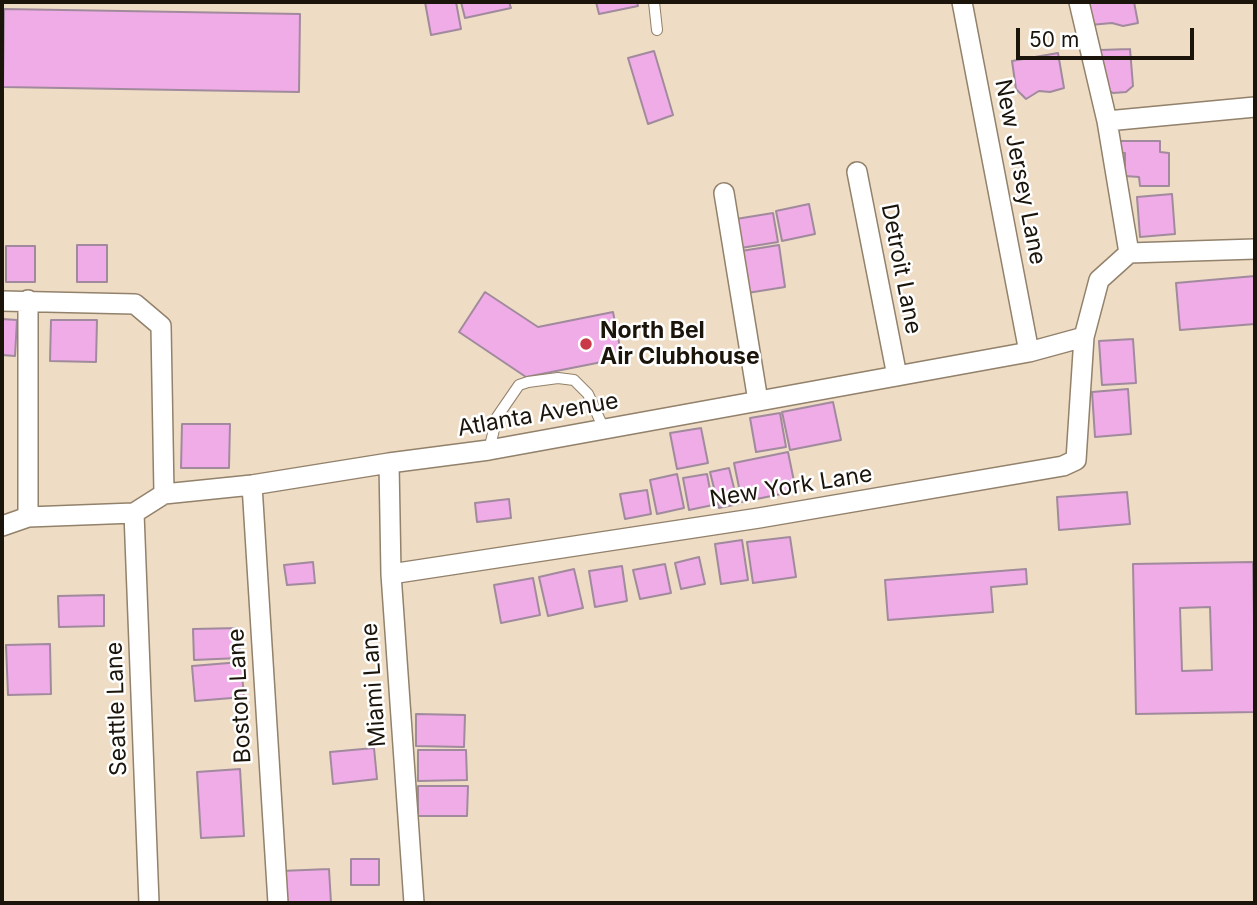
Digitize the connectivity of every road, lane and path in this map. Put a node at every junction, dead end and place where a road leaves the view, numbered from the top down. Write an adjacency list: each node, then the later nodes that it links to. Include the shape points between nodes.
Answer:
1 (654, 2): 4 (lane)
2 (962, 2): 14 (street, New Jersey Lane)
3 (1079, 2): 6 (street)
4 (657, 30)
5 (1255, 107): 6 (street)
6 (1107, 121): 10 (street)
7 (857, 172): 15 (street, Detroit Lane)
8 (724, 193): 16 (street)
9 (1255, 249): 10 (street)
10 (1129, 253): 13 (street, via 1099,280)
11 (27, 300): 12 (street); 21 (street, via 135,304 162,326); 23 (street)
12 (2, 301)
13 (1084, 337): 14 (street, Atlanta Avenue); 25 (street, New York Lane, via 1076,460 1063,466 759,518)
14 (1029, 352): 15 (street, Atlanta Avenue)
15 (897, 376): 16 (street, Atlanta Avenue)
16 (758, 401): 17 (street, Atlanta Avenue)
17 (604, 429): 18 (street, Atlanta Avenue); 18 (lane, via 588,394 574,380 528,382 519,385 497,417)
18 (489, 450): 19 (street, Atlanta Avenue)
19 (389, 463): 20 (street, Atlanta Avenue); 25 (street, Miami Lane)
20 (252, 485): 21 (street, Atlanta Avenue); 27 (street, Boston Lane)
21 (164, 494): 22 (street, Atlanta Avenue)
22 (134, 513): 23 (street); 26 (street, Seattle Lane)
23 (28, 517): 24 (street)
24 (2, 526)
25 (391, 573): 28 (street, Miami Lane)
26 (149, 903)
27 (278, 903)
28 (414, 903)

